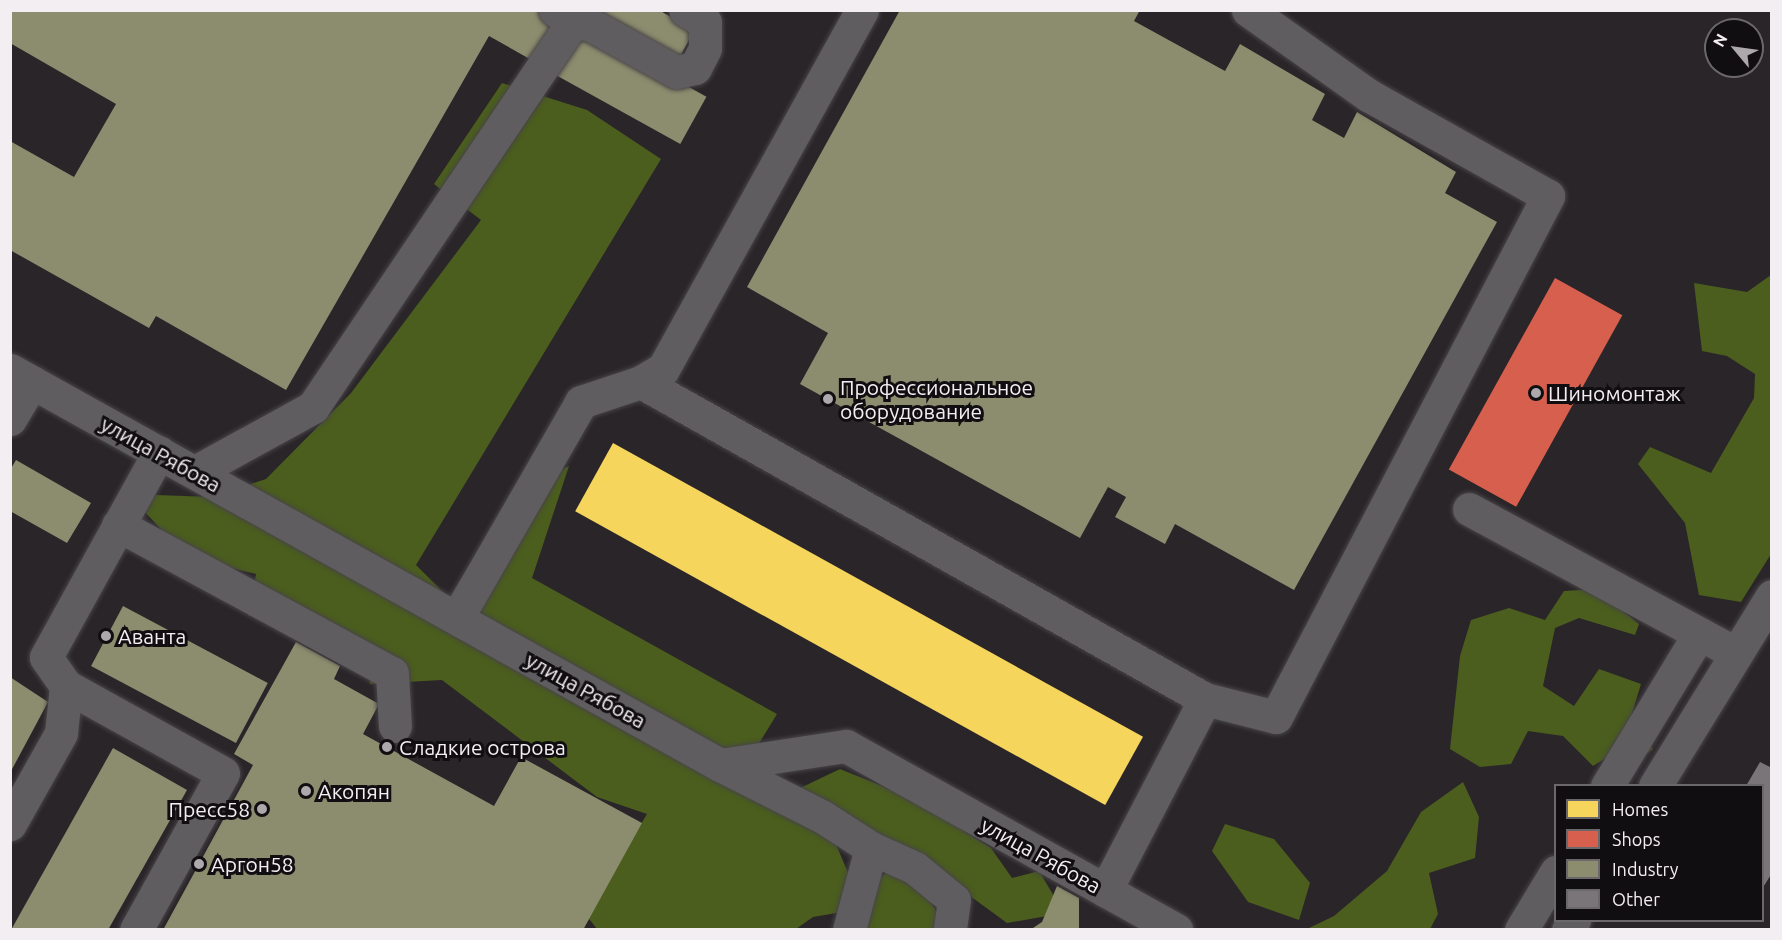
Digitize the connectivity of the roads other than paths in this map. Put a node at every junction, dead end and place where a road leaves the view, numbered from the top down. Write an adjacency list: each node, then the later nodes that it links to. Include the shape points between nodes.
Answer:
1 (862, 10): 6 (street, via 663,369)
2 (1248, 10): 17 (street, via 1368,94 1548,196 1276,717)
3 (703, 14): 4 (street, via 705,48 695,68 676,72 591,25)
4 (564, 16): 9 (street, via 313,407)
5 (21, 376): 7 (street); 8 (street, улица Рябова)
6 (641, 382): 13 (street, via 581,402); 17 (street)
7 (10, 419)
8 (159, 452): 9 (street, улица Рябова); 11 (street)
9 (195, 472): 13 (street, улица Рябова)
10 (1469, 509): 14 (street)
11 (118, 525): 16 (street, via 46,657); 18 (street, via 392,673)
12 (1772, 596): 15 (street)
13 (457, 618): 19 (street, улица Рябова)
14 (1699, 634): 15 (street); 20 (street)
15 (1735, 653): 21 (street)
16 (66, 686): 22 (street, via 61,733); 26 (street, via 223,773)
17 (1205, 699): 25 (street)
18 (395, 726)
19 (720, 765): 23 (street, via 823,816); 25 (street, улица Рябова, via 846,746)
20 (1608, 784)
21 (1656, 784)
22 (10, 824)
23 (871, 848): 27 (street); 28 (street, via 915,868 954,900)
24 (1554, 875): 30 (street)
25 (1105, 891): 29 (street, улица Рябова)
26 (136, 930)
27 (849, 930)
28 (950, 930)
29 (1176, 930)
30 (1521, 930)

